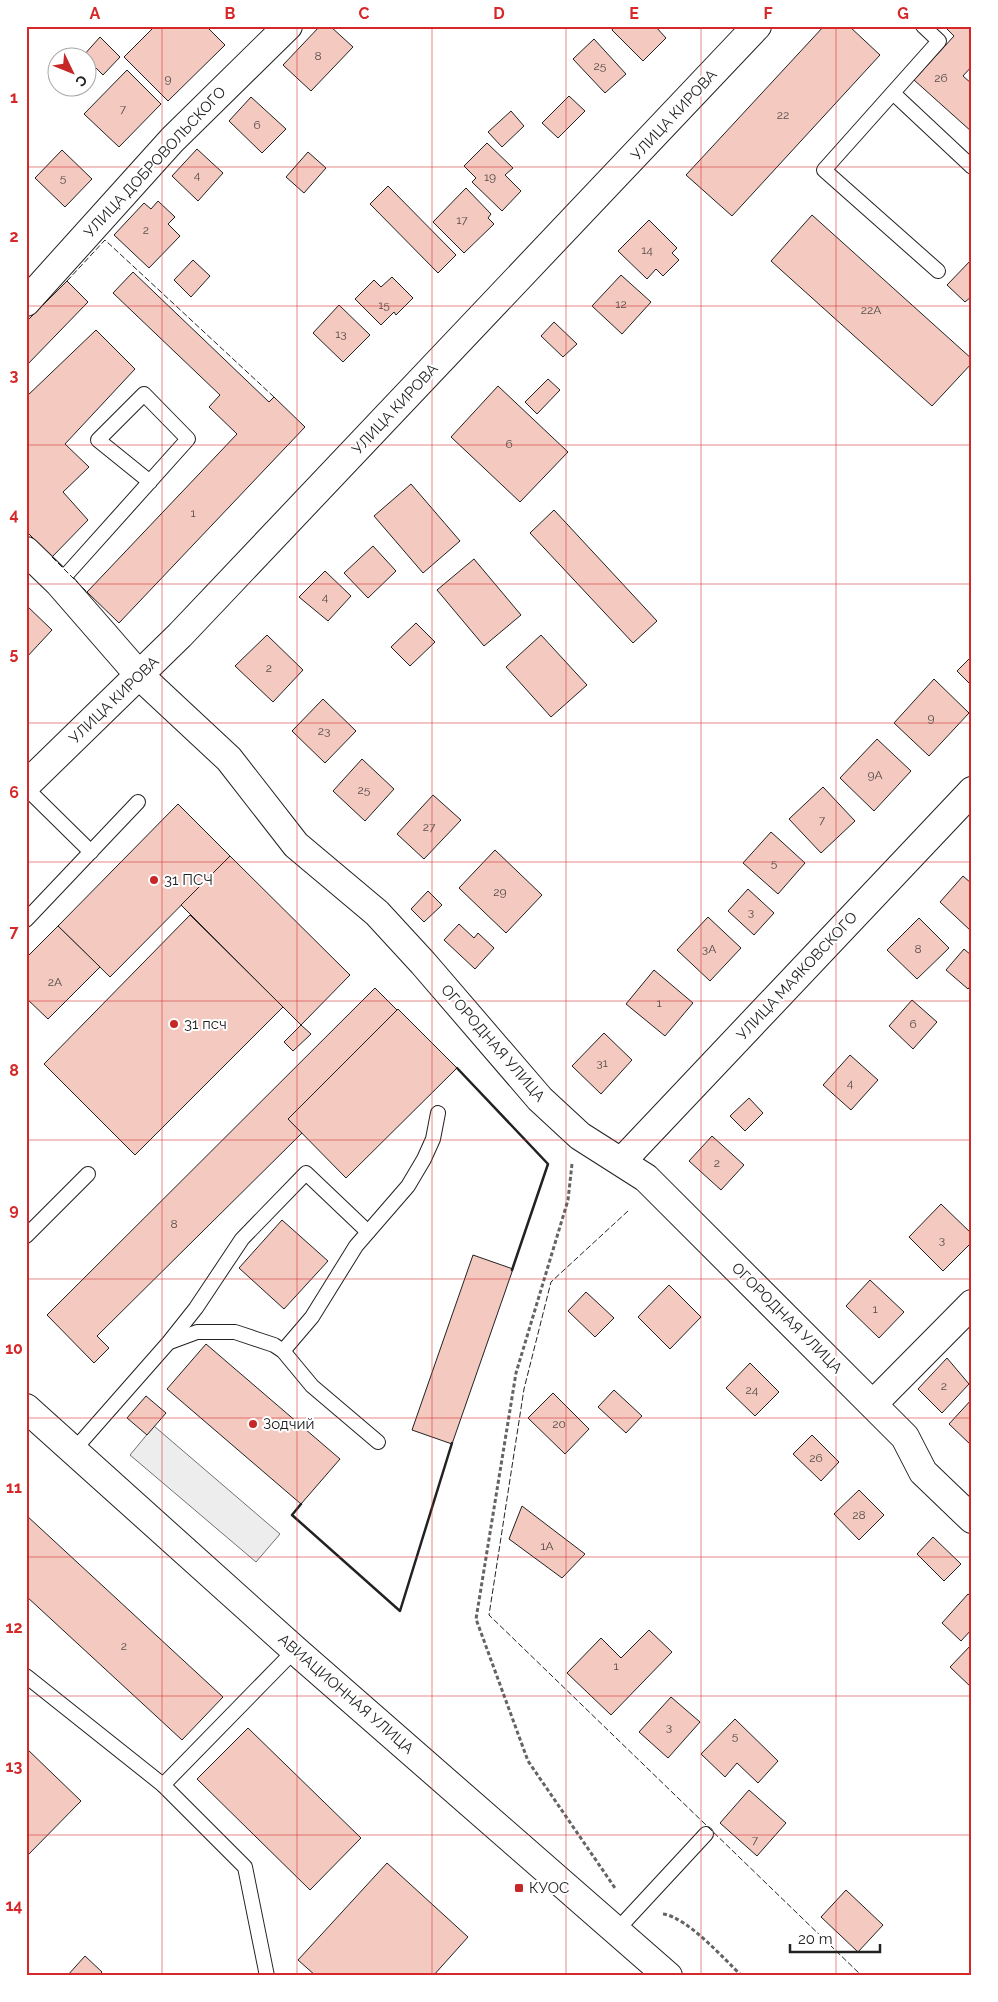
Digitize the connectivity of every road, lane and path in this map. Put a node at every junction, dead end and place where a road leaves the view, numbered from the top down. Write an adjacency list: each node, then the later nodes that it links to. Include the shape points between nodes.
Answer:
1 (288, 26): 7 (street, УЛИЦА ДОБРОВОЛЬСКОГО, via 172,140)
2 (757, 26): 11 (street, УЛИЦА КИРОВА)
3 (923, 26): 4 (lane, via 940,41)
4 (893, 93): 5 (lane); 6 (lane, via 824,170)
5 (972, 167)
6 (938, 271)
7 (26, 302)
8 (150, 482): 8 (lane, via 188,439 144,394 98,440); 10 (lane)
9 (26, 551): 10 (street, ОГОРОДНАЯ УЛИЦА)
10 (59, 584): 11 (street, ОГОРОДНАЯ УЛИЦА)
11 (140, 676): 12 (street, УЛИЦА КИРОВА); 19 (street, ОГОРОДНАЯ УЛИЦА, via 229,759 296,845 377,913 540,1099)
12 (26, 784)
13 (26, 788): 16 (lane)
14 (972, 791): 20 (street, УЛИЦА МАЯКОВСКОГО)
15 (138, 802): 16 (lane)
16 (91, 852): 17 (lane)
17 (26, 920)
18 (438, 1113): 22 (lane, via 433,1139 424,1160 408,1186)
19 (565, 1122): 20 (street, ОГОРОДНАЯ УЛИЦА, via 580,1136); 36 (path, via 573,1156 568,1200 516,1373 476,1619 528,1761)
20 (622, 1161): 27 (street, ОГОРОДНАЯ УЛИЦА, via 646,1178)
21 (88, 1174): 23 (lane)
22 (368, 1232): 25 (lane, via 306,1173 242,1239); 26 (lane, via 312,1317)
23 (26, 1236)
24 (972, 1304): 27 (street)
25 (169, 1342): 26 (lane, via 197,1332 235,1332); 30 (lane)
26 (283, 1351): 29 (lane, via 312,1386)
27 (873, 1404): 31 (street, ОГОРОДНАЯ УЛИЦА, via 905,1437 923,1472)
28 (26, 1408): 30 (street, АВИАЦИОННАЯ УЛИЦА)
29 (378, 1442)
30 (74, 1450): 32 (street, АВИАЦИОННАЯ УЛИЦА)
31 (972, 1520)
32 (295, 1650): 34 (lane); 36 (street, АВИАЦИОННАЯ УЛИЦА)
33 (26, 1676): 34 (lane)
34 (163, 1785): 37 (lane, via 245,1867)
35 (706, 1834): 36 (lane)
36 (625, 1922): 38 (street, АВИАЦИОННАЯ УЛИЦА); 39 (path, via 670,1915 684,1922)
37 (267, 1976)
38 (668, 1976)
39 (742, 1976)

